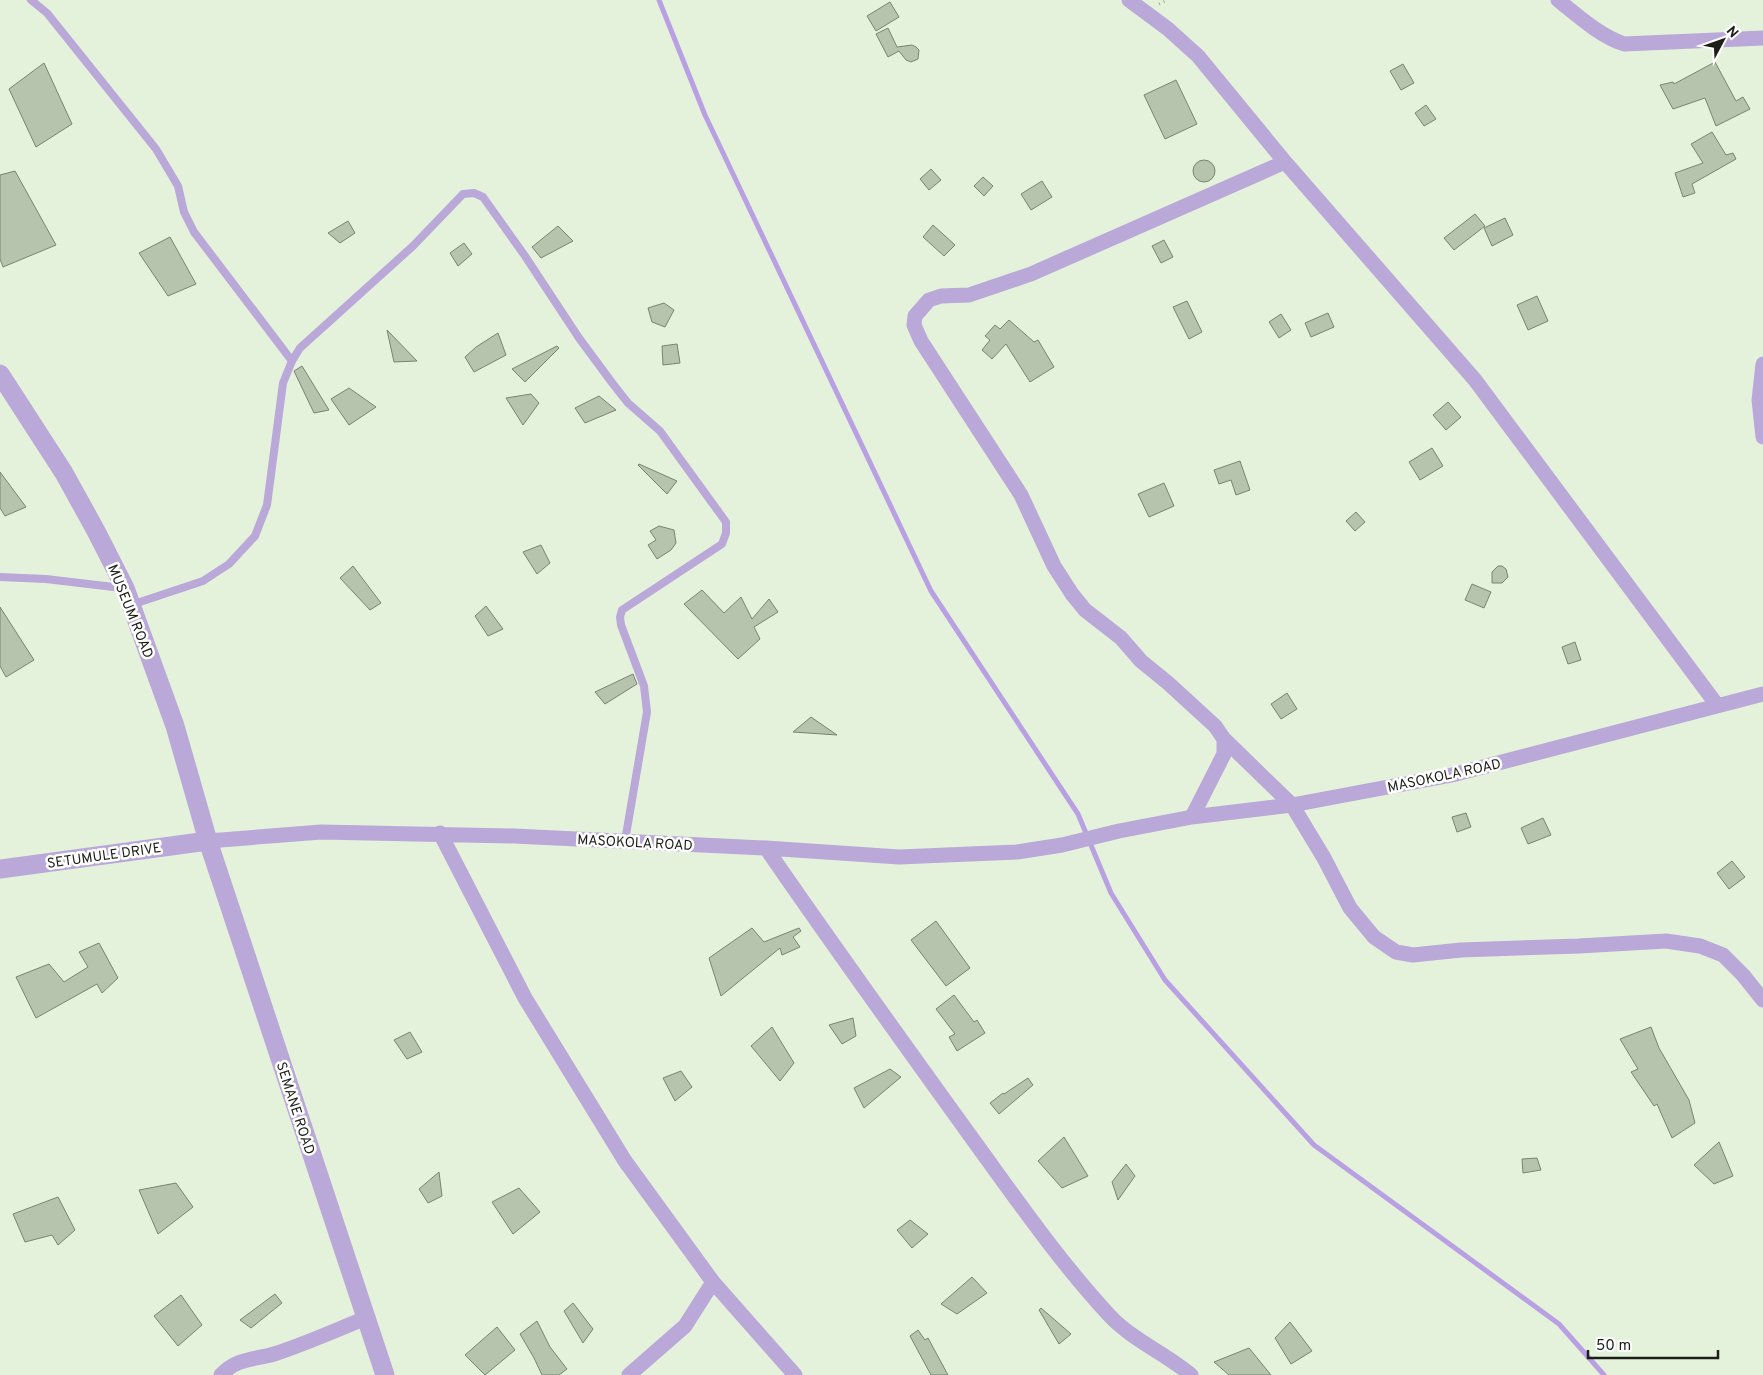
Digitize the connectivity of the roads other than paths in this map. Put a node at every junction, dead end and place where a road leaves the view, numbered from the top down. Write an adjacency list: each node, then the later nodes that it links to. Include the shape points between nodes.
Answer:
1 (31, 0): 6 (lane, via 47,13 156,149 178,186 184,212 194,232)
2 (1129, 0): 5 (street, via 1198,56)
3 (1558, 0): 4 (street, via 1615,42 1624,44)
4 (1763, 38)
5 (1285, 162): 13 (street, via 1475,380); 14 (street, via 1031,274 969,295 929,300 915,316 914,325 921,341 1021,495 1050,559 1072,594 1085,610 1121,638 1141,661 1215,726)
6 (292, 361): 11 (lane, via 283,383 267,505 255,536 230,564 203,582); 19 (lane, via 300,348 413,246 463,194 474,193 483,197 579,338 628,403 660,431 726,522 722,544 622,610 621,625 644,686 647,712)
7 (1763, 364): 9 (street, via 1758,400)
8 (0, 374): 11 (street, MUSEUM ROAD, via 64,473)
9 (1763, 437)
10 (0, 577): 11 (lane, via 46,578)
11 (128, 596): 18 (street, MUSEUM ROAD, via 175,726)
12 (1763, 694): 13 (street, MASOKOLA ROAD)
13 (1717, 705): 15 (street, MASOKOLA ROAD, via 1452,775)
14 (1224, 739): 15 (street); 16 (street, via 1224,754)
15 (1292, 805): 16 (street, MASOKOLA ROAD); 22 (street, via 1350,908 1374,936 1396,952 1413,955 1666,941 1700,946 1723,956)
16 (1192, 817): 20 (street, MASOKOLA ROAD, via 1017,852 899,857)
17 (440, 833): 18 (street, MASOKOLA ROAD, via 321,832); 19 (street, MASOKOLA ROAD); 23 (street, via 525,998 625,1161)
18 (208, 841): 21 (street, SETUMULE DRIVE); 24 (street, SEMANE ROAD)
19 (625, 841): 20 (street, MASOKOLA ROAD)
20 (766, 848): 29 (street, via 873,1003 1060,1256 1110,1316 1143,1344)
21 (0, 869)
22 (1763, 1000)
23 (713, 1282): 27 (street, via 685,1326); 28 (street)
24 (366, 1318): 25 (street, via 274,1354 245,1359); 26 (street, SEMANE ROAD)
25 (221, 1375)
26 (385, 1375)
27 (629, 1375)
28 (795, 1375)
29 (1191, 1375)

